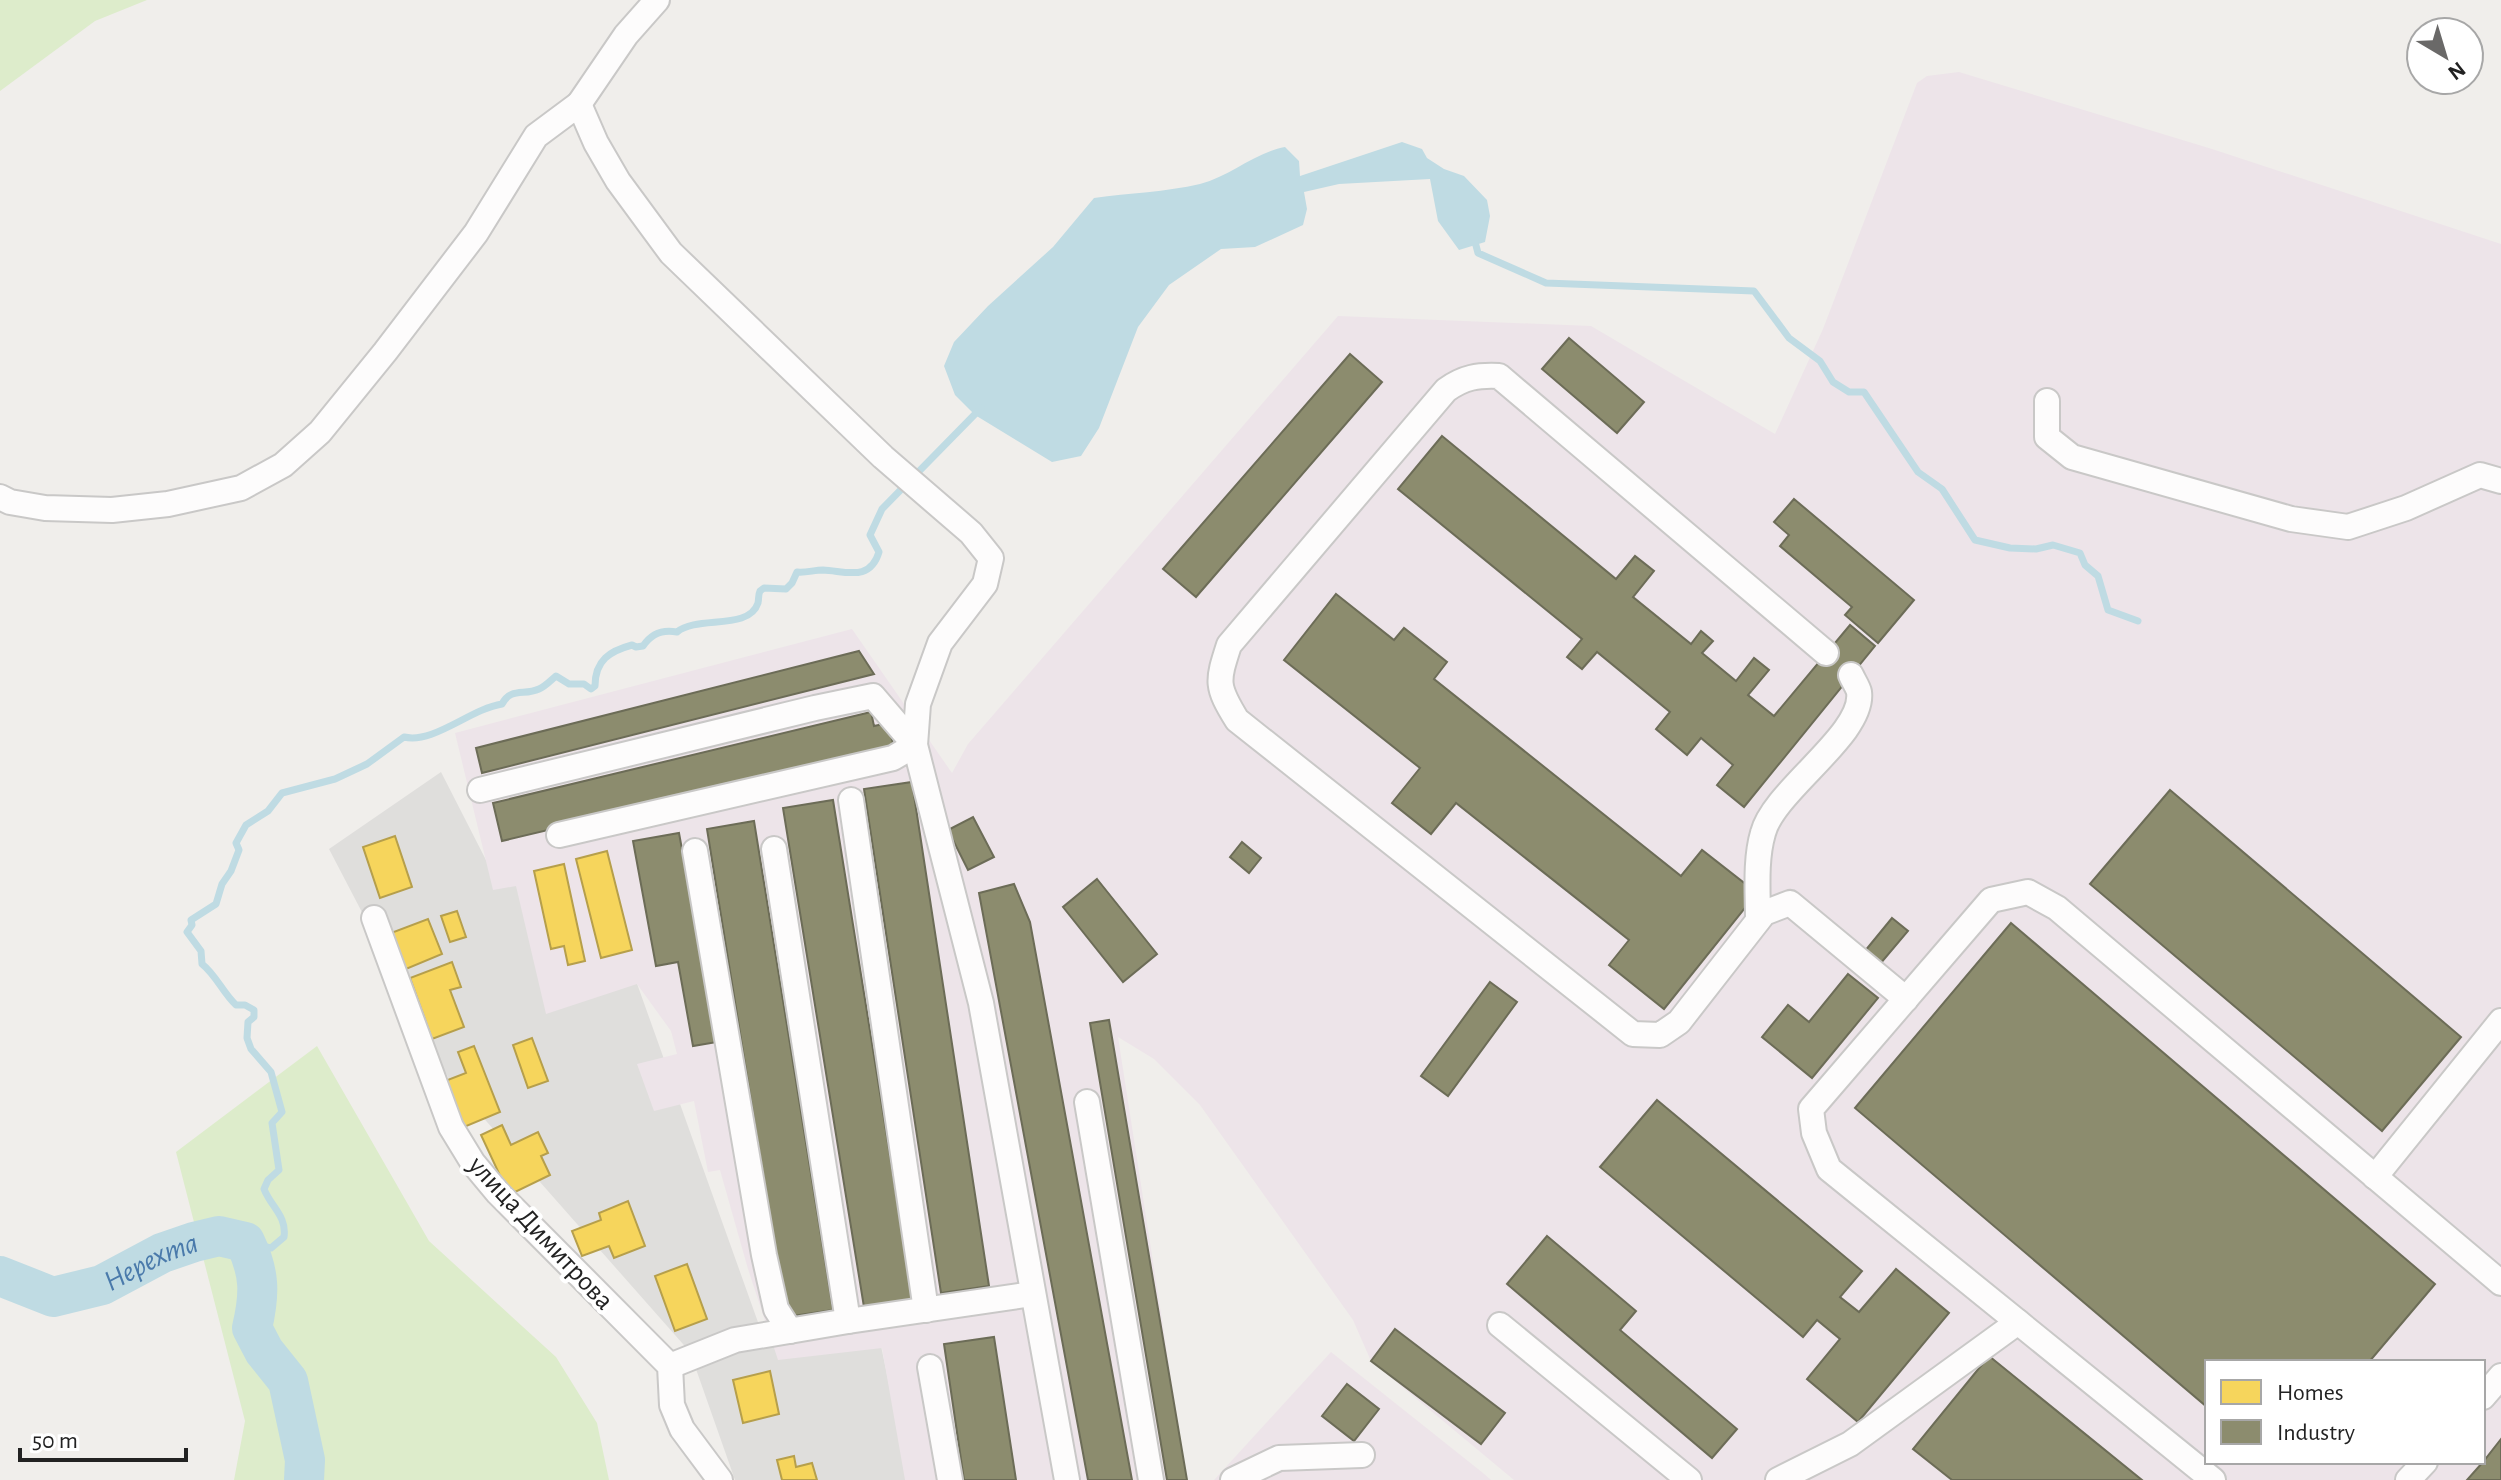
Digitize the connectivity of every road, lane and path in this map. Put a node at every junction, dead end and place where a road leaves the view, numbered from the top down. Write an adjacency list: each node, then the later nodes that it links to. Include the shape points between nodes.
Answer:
1 (657, 0): 2 (street)
2 (579, 104): 5 (street, via 536,136 476,233 394,340 320,432 283,465 241,488 168,504 112,510 45,508); 8 (street, via 618,181 671,253 883,457 971,533 991,558 985,584 940,643 918,704)
3 (2047, 401): 4 (street, via 2047,437 2072,457 2291,519 2348,527 2480,475)
4 (2501, 481)
5 (0, 497)
6 (1826, 653): 15 (street, via 1499,376 1477,375 1458,381 1436,402 1229,645 1219,675 1222,696 1237,720 1633,1034 1660,1035 1679,1022)
7 (1851, 675): 15 (street, via 1859,692 1856,713 1785,797 1763,832)
8 (915, 745): 9 (street, via 873,696); 11 (street, via 893,758); 21 (street, via 981,1003)
9 (480, 790)
10 (851, 800): 22 (street)
11 (559, 835)
12 (774, 849): 23 (street)
13 (695, 851): 26 (street, via 764,1255 776,1309)
14 (374, 918): 27 (street, улица Димитрова, via 451,1127 473,1163)
15 (1758, 920): 16 (street, via 1790,903)
16 (1906, 999): 19 (street, via 1991,900 2028,892 2057,908); 24 (street, via 1811,1109 1814,1133 1829,1169)
17 (2501, 1021): 19 (street)
18 (1087, 1102): 36 (street)
19 (2375, 1177): 20 (street)
20 (2501, 1283)
21 (1032, 1294): 22 (street); 35 (street)
22 (926, 1310): 23 (street)
23 (848, 1321): 26 (street)
24 (2018, 1322): 39 (street, via 1850,1444); 40 (street)
25 (1500, 1325): 38 (street)
26 (790, 1331): 27 (street, via 735,1340)
27 (670, 1366): 33 (street, via 672,1405 682,1429)
28 (930, 1367): 34 (street)
29 (2501, 1376): 30 (street)
30 (2485, 1395)
31 (1362, 1455): 37 (street, via 1279,1458)
32 (2423, 1464): 41 (street)
33 (720, 1480)
34 (950, 1480)
35 (1067, 1480)
36 (1151, 1480)
37 (1233, 1480)
38 (1689, 1480)
39 (1778, 1480)
40 (2213, 1480)
41 (2408, 1480)

